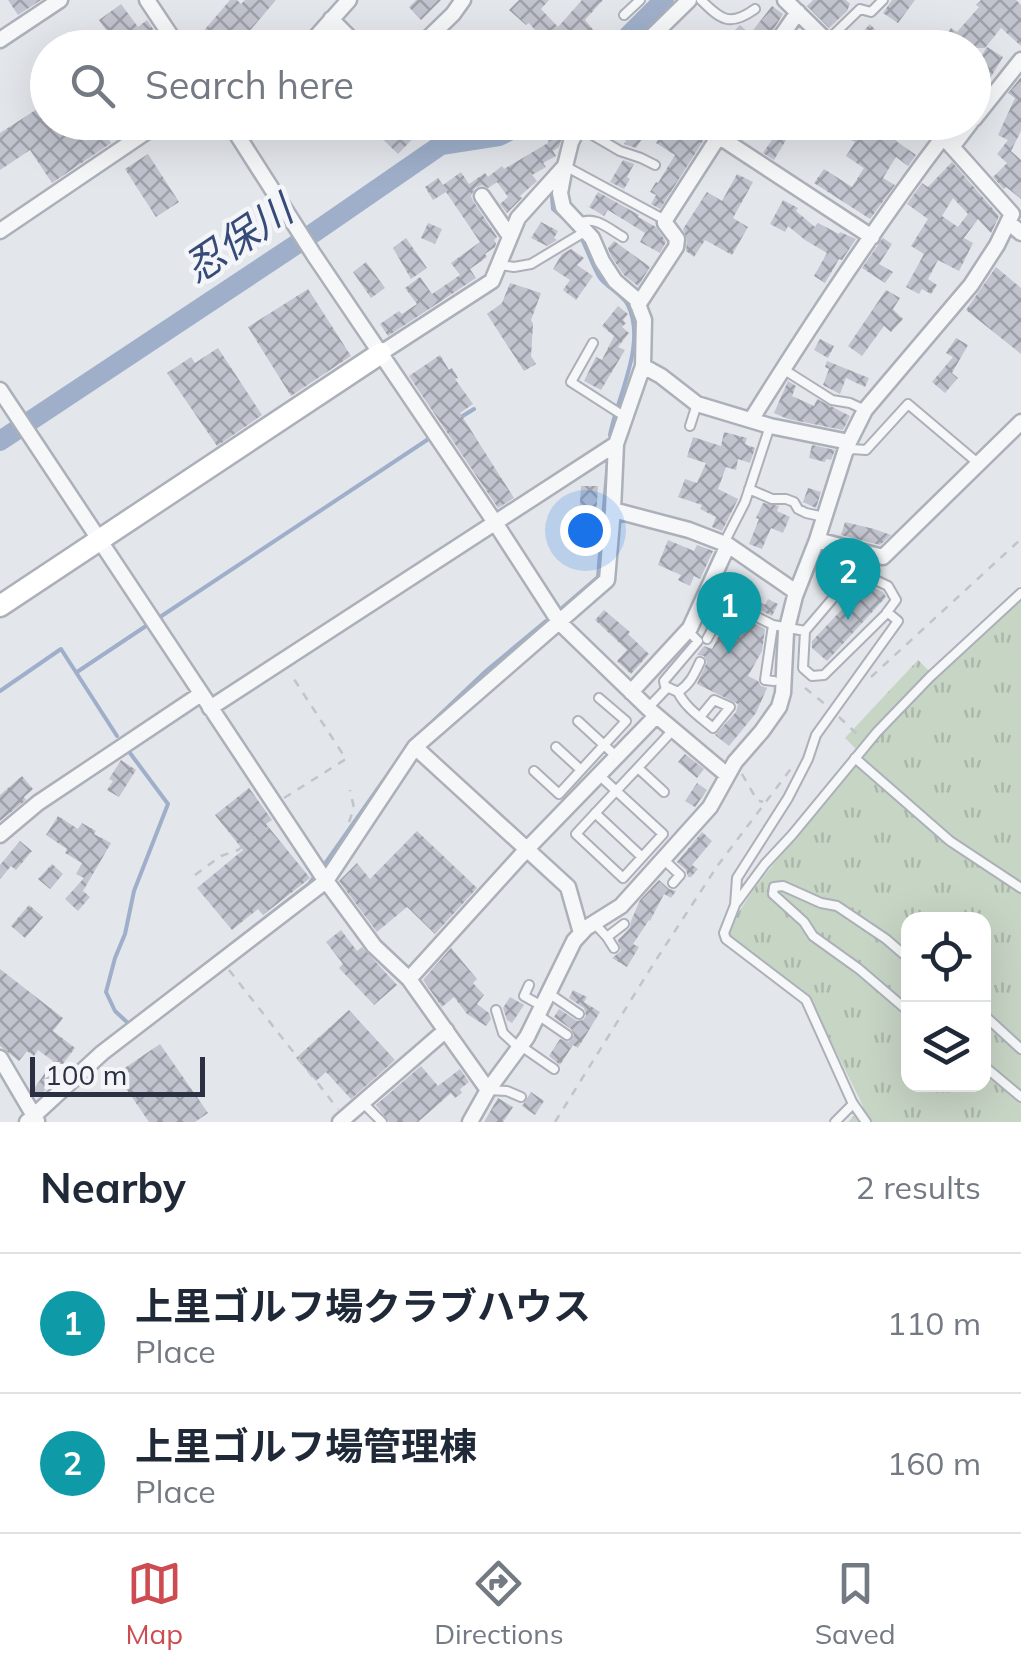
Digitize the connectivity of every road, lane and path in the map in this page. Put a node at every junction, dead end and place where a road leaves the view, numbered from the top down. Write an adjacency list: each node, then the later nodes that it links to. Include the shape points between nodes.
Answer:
1 (60, 0): 22 (street)
2 (147, 0): 14 (street)
3 (349, 0): 13 (street)
4 (463, 0): 17 (street)
5 (640, 0): 12 (lane)
6 (689, 0): 18 (street)
7 (701, 0): 10 (lane, via 726,19)
8 (786, 0): 11 (street)
9 (883, 0): 21 (lane, via 871,12 860,9)
10 (755, 8)
11 (798, 12): 19 (street); 20 (street)
12 (624, 15)
13 (331, 19): 15 (street); 16 (street)
14 (167, 30)
15 (322, 30)
16 (342, 30)
17 (437, 30)
18 (658, 30)
19 (786, 30)
20 (817, 30)
21 (843, 30)
22 (0, 40)
23 (1020, 64): 24 (street)
24 (991, 98)
25 (134, 140): 39 (street)
26 (243, 140): 47 (street)
27 (572, 140): 34 (street)
28 (604, 140): 33 (lane)
29 (716, 140): 36 (street)
30 (724, 140): 42 (street)
31 (950, 140): 32 (street)
32 (948, 142): 37 (street, via 1012,214); 42 (street)
33 (655, 165)
34 (564, 166): 36 (lane); 38 (street, via 563,207); 41 (street)
35 (482, 196): 41 (street)
36 (666, 220): 45 (street, via 676,247)
37 (1008, 222): 40 (street); 52 (street, via 971,285)
38 (582, 227): 43 (lane, via 587,219 596,221); 44 (lane, via 531,264); 45 (street)
39 (0, 231)
40 (1021, 232)
41 (509, 235): 44 (street)
42 (872, 236): 49 (street)
43 (623, 238)
44 (498, 264): 47 (street, via 492,281)
45 (638, 305): 48 (street)
46 (593, 343): 53 (lane, via 571,382)
47 (381, 353): 64 (street); 66 (street)
48 (643, 366): 51 (street); 53 (street)
49 (783, 368): 52 (lane, via 832,400); 54 (street)
50 (0, 390): 66 (street)
51 (697, 404): 54 (street); 56 (lane)
52 (866, 410): 59 (street)
53 (627, 418): 58 (street)
54 (750, 420): 57 (street)
55 (1021, 422): 60 (street)
56 (690, 426)
57 (770, 426): 59 (street); 61 (lane)
58 (616, 444): 62 (street); 64 (street)
59 (846, 448): 60 (lane, via 866,450 908,404); 63 (street)
60 (979, 464): 67 (street, via 883,557)
61 (749, 489): 63 (lane); 68 (lane)
62 (613, 510): 68 (street); 73 (street, via 607,580)
63 (824, 517): 67 (street)
64 (494, 521): 73 (street); 86 (street)
65 (1021, 539): 80 (path)
66 (100, 540): 71 (street); 84 (street)
67 (817, 540): 69 (street)
68 (726, 545): 69 (street); 76 (street)
69 (796, 592): 74 (street)
70 (1021, 593): 95 (lane)
71 (0, 606)
72 (888, 612): 75 (lane, via 896,600 888,586 865,575 846,583); 75 (lane, via 824,675 803,668); 117 (lane, via 898,621 816,735 788,798 737,878)
73 (560, 623): 82 (street); 93 (street)
74 (780, 626): 75 (lane); 76 (lane, via 727,602); 79 (lane, via 765,680); 98 (street, via 780,707)
75 (805, 631)
76 (700, 640): 81 (lane, via 664,681); 82 (street)
77 (700, 662): 83 (lane)
78 (286, 668): 106 (path, via 346,759)
79 (774, 681)
80 (862, 685)
81 (667, 688): 83 (lane); 87 (lane)
82 (631, 692): 87 (street)
83 (678, 692): 88 (lane)
84 (201, 694): 86 (street); 109 (street, via 38,802)
85 (599, 698): 91 (lane, via 626,721)
86 (210, 708): 106 (street)
87 (652, 712): 90 (street); 94 (street)
88 (700, 717)
89 (578, 721): 91 (lane)
90 (673, 730): 97 (lane); 98 (street)
91 (604, 745): 94 (lane); 99 (lane)
92 (556, 746): 99 (lane)
93 (415, 747): 110 (street); 114 (street)
94 (617, 757): 101 (street)
95 (855, 758): 116 (lane, via 950,840); 117 (lane)
96 (794, 764): 105 (path)
97 (638, 768): 103 (lane); 104 (lane)
98 (731, 768): 105 (path); 112 (street, via 710,807)
99 (581, 770): 100 (lane, via 559,794)
100 (534, 771)
101 (599, 776): 103 (lane); 110 (street)
102 (350, 790): 108 (path)
103 (616, 792): 107 (lane); 111 (lane, via 663,834)
104 (664, 792)
105 (765, 802): 148 (path, via 654,962)
106 (278, 811): 113 (path, via 238,850); 114 (street)
107 (596, 813): 111 (lane); 111 (lane, via 576,834 622,878)
108 (348, 827)
109 (0, 835)
110 (526, 850): 120 (street, via 568,886); 125 (street)
111 (642, 857)
112 (662, 858): 115 (lane, via 680,874); 118 (street, via 621,906)
113 (195, 874)
114 (326, 881): 124 (street); 125 (street, via 374,946)
115 (673, 883)
116 (1021, 888)
117 (735, 905): 142 (lane, via 726,939 806,1000)
118 (594, 923): 120 (street); 121 (lane)
119 (624, 924): 121 (lane)
120 (581, 933): 127 (street)
121 (607, 937): 122 (lane)
122 (614, 948)
123 (901, 952): 128 (lane, via 837,906 774,887 772,894 813,936)
124 (221, 961): 144 (street, via 102,1053); 145 (path)
125 (409, 979): 132 (street)
126 (529, 984): 127 (lane, via 524,996)
127 (543, 1005): 130 (lane); 133 (lane); 134 (street)
128 (901, 1006)
129 (496, 1010): 134 (lane, via 504,1033)
130 (579, 1014)
131 (991, 1022): 135 (lane)
132 (446, 1030): 139 (street); 143 (street)
133 (567, 1035)
134 (520, 1047): 137 (lane); 139 (street)
135 (1021, 1048)
136 (0, 1058): 144 (street)
137 (554, 1069)
138 (991, 1072): 141 (lane)
139 (488, 1090): 140 (lane); 147 (street)
140 (521, 1097)
141 (1021, 1097)
142 (852, 1102): 149 (lane); 150 (lane)
143 (363, 1103): 145 (street); 146 (lane)
144 (32, 1120)
145 (343, 1120)
146 (382, 1122)
147 (470, 1122)
148 (555, 1122)
149 (835, 1122)
150 (866, 1122)

